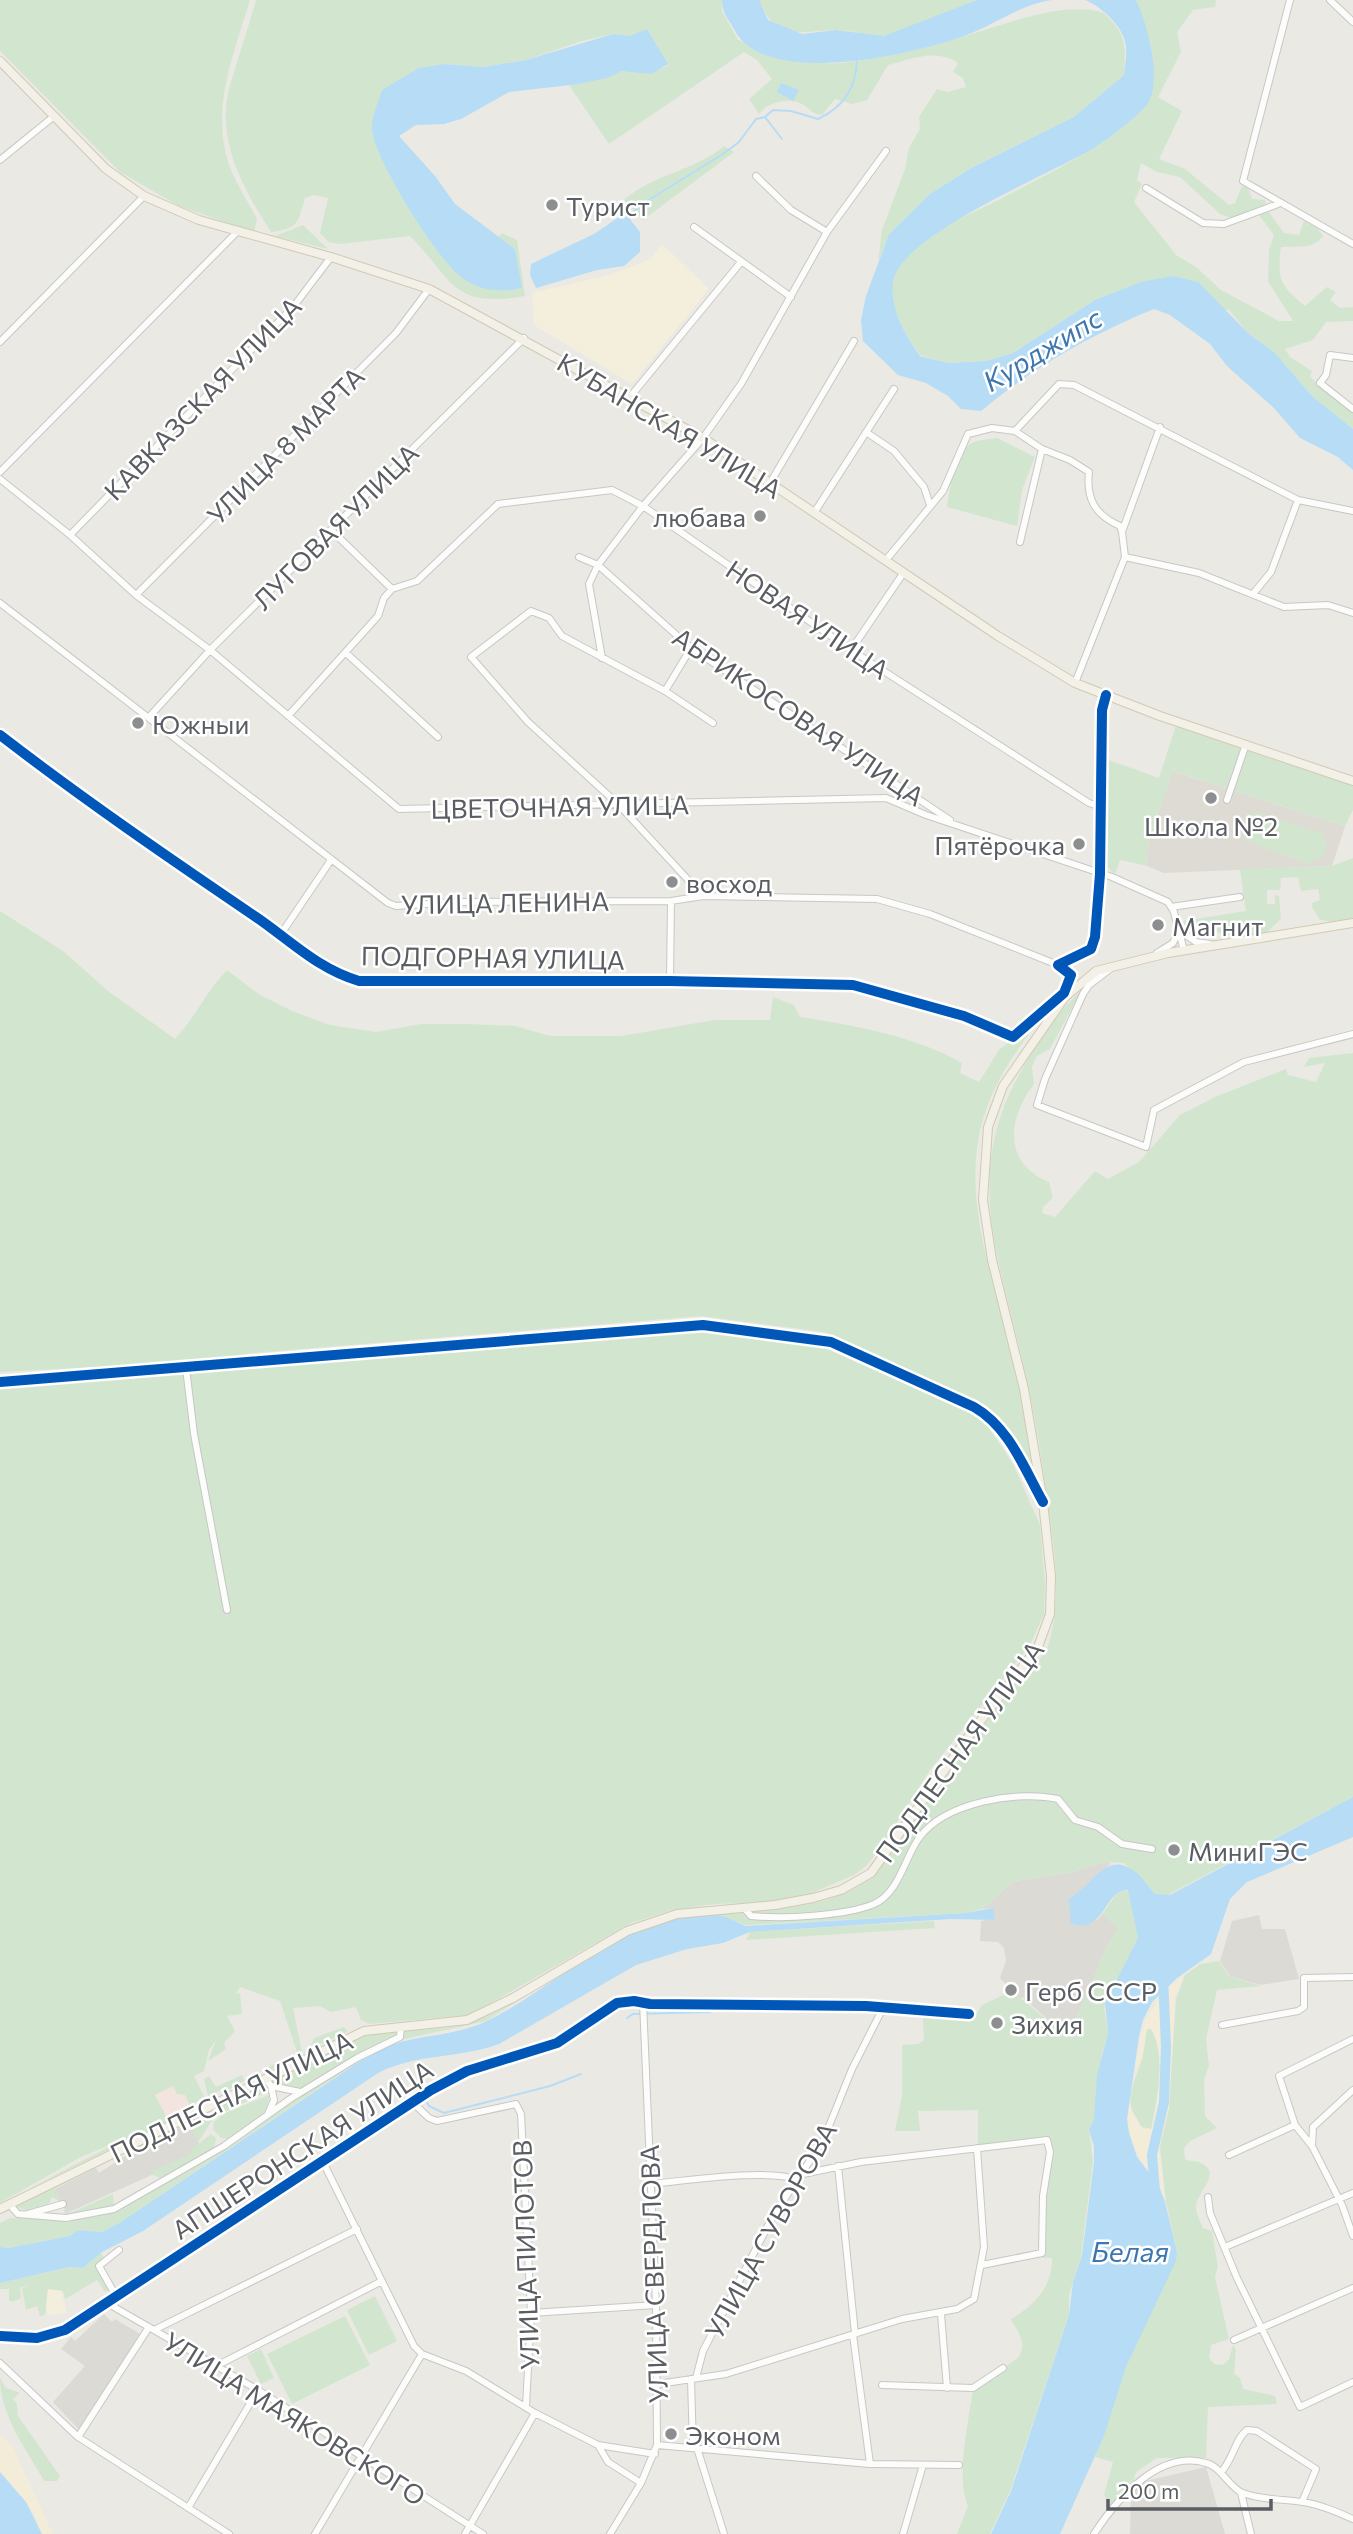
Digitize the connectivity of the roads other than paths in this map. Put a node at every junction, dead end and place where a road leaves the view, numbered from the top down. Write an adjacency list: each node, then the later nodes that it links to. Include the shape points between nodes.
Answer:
1 (1290, 0): 11 (street, via 1243,181)
2 (1331, 0): 3 (street)
3 (1353, 22)
4 (0, 61): 5 (main road, КУБАНСКАЯ УЛИЦА)
5 (53, 117): 7 (street); 10 (main road, КУБАНСКАЯ УЛИЦА, via 106,169)
6 (886, 151): 14 (street)
7 (0, 160)
8 (756, 176): 14 (street, via 791,210)
9 (1146, 188): 11 (street, via 1203,223 1224,224)
10 (144, 196): 13 (main road, КУБАНСКАЯ УЛИЦА); 22 (street)
11 (1278, 204): 15 (street)
12 (694, 227): 17 (street)
13 (237, 232): 16 (main road, КУБАНСКАЯ УЛИЦА); 32 (street)
14 (827, 232): 19 (street)
15 (1353, 244)
16 (331, 257): 18 (main road, КУБАНСКАЯ УЛИЦА); 42 (street, КАВКАЗСКАЯ УЛИЦА, via 293,306)
17 (741, 261): 19 (street); 25 (street)
18 (429, 289): 20 (main road, КУБАНСКАЯ УЛИЦА); 51 (street, УЛИЦА 8 МАРТА, via 396,333)
19 (791, 297): 30 (street, via 741,384)
20 (524, 338): 25 (main road, КУБАНСКАЯ УЛИЦА); 40 (street, ЛУГОВАЯ УЛИЦА)
21 (854, 341): 34 (street)
22 (0, 342)
23 (1353, 358): 26 (street, via 1330,355 1320,383)
24 (894, 389): 29 (street)
25 (630, 397): 30 (main road, КУБАНСКАЯ УЛИЦА)
26 (1353, 409)
27 (1160, 428): 28 (street, via 1074,384 1059,384); 35 (street); 41 (street)
28 (1015, 431): 31 (street); 36 (street, via 992,428 968,434 949,479)
29 (866, 432): 36 (street, via 894,451 924,487); 39 (street)
30 (703, 438): 34 (main road, КУБАНСКАЯ УЛИЦА); 37 (street)
31 (1042, 449): 41 (street, via 1089,471 1091,503); 43 (street)
32 (0, 472)
33 (0, 479): 42 (street, ЦВЕТОЧНАЯ УЛИЦА)
34 (770, 482): 39 (main road, КУБАНСКАЯ УЛИЦА)
35 (1298, 500): 38 (street); 50 (street, via 1271,572)
36 (930, 505): 46 (street)
37 (643, 506): 47 (street); 49 (street, НОВАЯ УЛИЦА, via 612,491 498,504 417,581); 56 (street, НОВАЯ УЛИЦА)
38 (1353, 511)
39 (814, 513): 46 (main road, КУБАНСКАЯ УЛИЦА)
40 (331, 530): 49 (street); 55 (street, ЛУГОВАЯ УЛИЦА)
41 (1122, 532): 45 (street)
42 (70, 535): 51 (street, ЦВЕТОЧНАЯ УЛИЦА)
43 (1020, 542)
44 (579, 557): 47 (street, АБРИКОСОВАЯ УЛИЦА)
45 (1125, 557): 50 (street, via 1199,573); 59 (street)
46 (886, 560): 48 (main road, КУБАНСКАЯ УЛИЦА)
47 (598, 565): 54 (street, АБРИКОСОВАЯ УЛИЦА); 58 (street, via 589,584)
48 (904, 572): 56 (street); 59 (main road, КУБАНСКАЯ УЛИЦА)
49 (392, 589): 57 (street, via 378,616)
50 (1253, 594): 53 (street, via 1284,607 1328,605)
51 (136, 596): 55 (street, ЦВЕТОЧНАЯ УЛИЦА)
52 (0, 603): 62 (street, УЛИЦА ЛЕНИНА)
53 (1353, 613)
54 (691, 648): 60 (street); 72 (street, АБРИКОСОВАЯ УЛИЦА)
55 (210, 650): 62 (street, ЛУГОВАЯ УЛИЦА); 63 (street, ЦВЕТОЧНАЯ УЛИЦА)
56 (851, 650): 71 (street, НОВАЯ УЛИЦА)
57 (346, 653): 63 (street); 66 (street)
58 (602, 658): 60 (street); 70 (street, via 562,636 548,618 531,611 471,657 528,722)
59 (1076, 682): 61 (main road, КУБАНСКАЯ УЛИЦА)
60 (665, 691): 64 (street)
61 (1106, 695): 67 (main road, КУБАНСКАЯ УЛИЦА); 71 (street)
62 (150, 716): 73 (street, УЛИЦА ЛЕНИНА)
63 (288, 716): 70 (street, ЦВЕТОЧНАЯ УЛИЦА, via 399,809)
64 (713, 723)
65 (0, 735): 81 (street, ПОДГОРНАЯ УЛИЦА, via 121,826)
66 (438, 737)
67 (1246, 744): 68 (main road, КУБАНСКАЯ УЛИЦА); 69 (street)
68 (1353, 781)
69 (1227, 800)
70 (619, 805): 72 (street, ЦВЕТОЧНАЯ УЛИЦА, via 886,798); 75 (street)
71 (1101, 807): 74 (street)
72 (954, 823): 74 (street, ЦВЕТОЧНАЯ УЛИЦА)
73 (331, 860): 77 (street, УЛИЦА ЛЕНИНА, via 396,906); 81 (street)
74 (1100, 874): 78 (street, ЦВЕТОЧНАЯ УЛИЦА); 85 (street, via 1091,948)
75 (703, 896): 77 (street, УЛИЦА ЛЕНИНА); 85 (street, УЛИЦА ЛЕНИНА, via 877,900 930,914)
76 (1240, 898): 78 (street)
77 (671, 901): 87 (street)
78 (1171, 907): 80 (street)
79 (1353, 923): 82 (main road, ПОДЛЕСНАЯ УЛИЦА)
80 (1179, 930): 82 (street, via 1196,942); 83 (street); 84 (street, via 1173,943)
81 (281, 934): 87 (street, ПОДГОРНАЯ УЛИЦА, via 332,973 359,982)
82 (1215, 945): 83 (main road, ПОДЛЕСНАЯ УЛИЦА)
83 (1184, 951): 84 (main road, ПОДЛЕСНАЯ УЛИЦА)
84 (1149, 957): 86 (main road, ПОДЛЕСНАЯ УЛИЦА)
85 (1058, 965): 87 (street, ПОДГОРНАЯ УЛИЦА, via 1071,975 1064,993 1013,1037 964,1016 853,985)
86 (1112, 967): 88 (street, via 1083,994 1037,1105 1146,1147 1154,1110 1244,1062); 91 (main road, ПОДЛЕСНАЯ УЛИЦА, via 1085,977 1065,997 1003,1086 985,1147 986,1231 1021,1375)
87 (670, 981)
88 (1353, 1034)
89 (186, 1368): 90 (street); 91 (street, via 703,1325 813,1338 841,1346 988,1415); 92 (street)
90 (0, 1382)
91 (1043, 1502): 94 (main road, ПОДЛЕСНАЯ УЛИЦА, via 1051,1595 1038,1647 887,1854 871,1873 841,1890)
92 (227, 1610)
93 (1152, 1849): 94 (street, via 1122,1844 1098,1827 1074,1820 1058,1799 1042,1795 969,1803 918,1839 894,1884 875,1904 780,1918 751,1916)
94 (744, 1908): 100 (main road, ПОДЛЕСНАЯ УЛИЦА, via 694,1911 657,1920 599,1945 483,2014 448,2023)
95 (1353, 1977): 99 (street, via 1304,1978 1304,2007 1298,2011)
96 (643, 2005): 97 (street, АПШЕРОНСКАЯ УЛИЦА); 106 (street, АПШЕРОНСКАЯ УЛИЦА, via 617,2003 557,2043 467,2071); 116 (street, УЛИЦА СВЕРДЛОВА)
97 (883, 2008): 98 (street, АПШЕРОНСКАЯ УЛИЦА); 115 (street, УЛИЦА СУВОРОВА, via 823,2141)
98 (969, 2014)
99 (1222, 2025)
100 (401, 2026): 102 (main road, ПОДЛЕСНАЯ УЛИЦА, via 364,2031); 105 (street, via 400,2037)
101 (1353, 2039): 109 (street, via 1279,2076)
102 (265, 2078): 103 (street); 120 (main road, ПОДЛЕСНАЯ УЛИЦА)
103 (271, 2086): 105 (street); 108 (street, via 274,2100)
104 (1353, 2090): 110 (street, via 1313,2127)
105 (305, 2092): 108 (street)
106 (415, 2100): 107 (street, АПШЕРОНСКАЯ УЛИЦА, via 437,2121); 113 (street, АПШЕРОНСКАЯ УЛИЦА)
107 (516, 2104): 136 (street, УЛИЦА ПИЛОТОВ, via 521,2114)
108 (265, 2118): 125 (street, via 114,2209)
109 (1294, 2125): 110 (street); 112 (street)
110 (1312, 2146): 119 (street)
111 (977, 2148): 114 (street); 130 (street); 130 (street, via 1047,2140 1050,2144 1042,2253)
112 (1229, 2154)
113 (323, 2162): 126 (street); 133 (street, АПШЕРОНСКАЯ УЛИЦА)
114 (838, 2166): 115 (street); 140 (street)
115 (801, 2177): 116 (street); 147 (street, УЛИЦА СУВОРОВА, via 774,2216 703,2351)
116 (650, 2184): 135 (street, УЛИЦА СВЕРДЛОВА)
117 (1353, 2193): 119 (street)
118 (1208, 2197): 128 (street)
119 (1338, 2198): 127 (street); 128 (street)
120 (9, 2204): 123 (main road, ПОДЛЕСНАЯ УЛИЦА); 124 (street)
121 (63, 2204): 122 (street)
122 (51, 2208): 124 (street); 125 (street)
123 (0, 2209)
124 (22, 2215): 125 (street)
125 (66, 2218)
126 (357, 2229): 131 (street); 138 (street)
127 (1353, 2236)
128 (1225, 2247): 139 (street)
129 (118, 2250): 133 (street, via 99,2266)
130 (982, 2265): 137 (street, via 974,2299)
131 (383, 2281): 143 (street); 145 (street)
132 (1353, 2288): 139 (street)
133 (116, 2296): 134 (street, АПШЕРОНСКАЯ УЛИЦА)
134 (107, 2303): 138 (street, УЛИЦА МАЯКОВСКОГО); 141 (street, АПШЕРОНСКАЯ УЛИЦА, via 51,2336)
135 (656, 2305): 136 (street); 149 (street, УЛИЦА СВЕРДЛОВА)
136 (531, 2313): 153 (street, УЛИЦА ПИЛОТОВ)
137 (940, 2314): 140 (street, via 902,2319); 151 (street)
138 (151, 2328): 145 (street, УЛИЦА МАЯКОВСКОГО); 155 (street)
139 (1261, 2330): 142 (street); 148 (street, via 1300,2407)
140 (854, 2335): 147 (street, via 726,2374); 161 (street)
141 (0, 2336)
142 (1234, 2340)
143 (422, 2354): 153 (street, via 467,2371); 160 (street)
144 (0, 2363): 155 (street)
145 (216, 2366): 152 (street, УЛИЦА МАЯКОВСКОГО)
146 (1003, 2368): 151 (street, via 973,2388)
147 (694, 2379): 149 (street); 158 (street, УЛИЦА СУВОРОВА)
148 (1353, 2382)
149 (658, 2384): 157 (street, УЛИЦА СВЕРДЛОВА)
150 (883, 2385): 151 (street)
151 (947, 2388)
152 (258, 2390): 160 (street, УЛИЦА МАЯКОВСКОГО); 168 (street)
153 (526, 2406): 154 (street)
154 (535, 2413): 156 (street); 170 (street)
155 (78, 2437): 168 (street)
156 (598, 2445): 159 (street); 165 (street, via 608,2462)
157 (657, 2445): 158 (street); 159 (street, УЛИЦА СВЕРДЛОВА)
158 (695, 2448): 161 (street); 176 (street, УЛИЦА СУВОРОВА)
159 (655, 2454): 165 (street, УЛИЦА СВЕРДЛОВА)
160 (360, 2458): 170 (street, УЛИЦА МАЯКОВСКОГО); 172 (street)
161 (870, 2464): 162 (street)
162 (923, 2465): 163 (street); 177 (street)
163 (959, 2465)
164 (1222, 2472): 166 (street); 167 (street, via 1244,2432 1258,2431 1315,2469); 178 (street, via 1208,2463 1187,2460 1167,2466 1136,2484)
165 (641, 2483): 175 (street, УЛИЦА СВЕРДЛОВА)
166 (1241, 2493): 167 (street); 179 (street)
167 (1302, 2502): 169 (street)
168 (188, 2508): 171 (street)
169 (1353, 2519)
170 (470, 2526): 173 (street); 174 (street, УЛИЦА МАЯКОВСКОГО)
171 (229, 2534)
172 (315, 2534)
173 (465, 2534)
174 (483, 2534)
175 (610, 2534)
176 (724, 2534)
177 (903, 2534)
178 (1094, 2534)
179 (1251, 2534)

